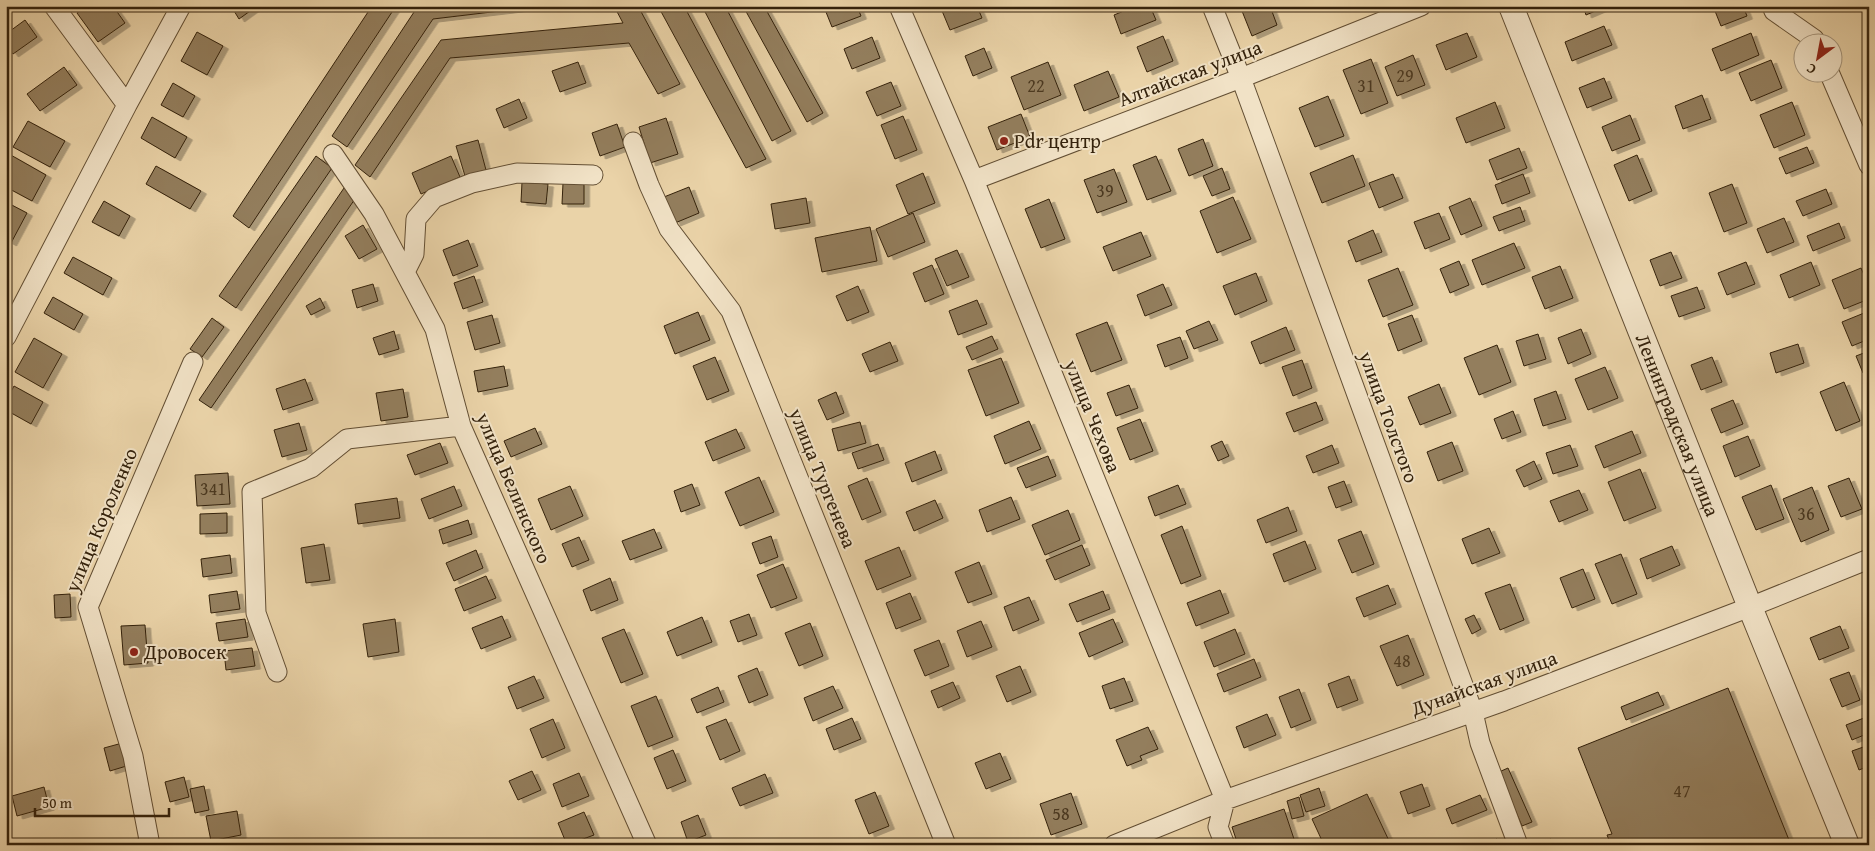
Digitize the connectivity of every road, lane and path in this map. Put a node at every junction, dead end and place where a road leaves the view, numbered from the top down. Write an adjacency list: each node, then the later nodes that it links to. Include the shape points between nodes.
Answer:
1 (54, 6): 11 (street)
2 (182, 6): 11 (street)
3 (899, 6): 16 (street, улица Чехова)
4 (1212, 6): 9 (street, улица Толстого)
5 (1421, 6): 9 (street, Алтайская улица)
6 (1511, 6): 22 (street, Ленинградская улица)
7 (1772, 6): 8 (street, via 1774,11)
8 (1804, 32)
9 (1241, 78): 16 (street, Алтайская улица); 24 (street, улица Толстого)
10 (1833, 82): 14 (street)
11 (127, 105): 18 (street)
12 (632, 142): 28 (street, улица Тургенева, via 669,229 731,311)
13 (333, 154): 17 (street, улица Белинского, via 374,214)
14 (1869, 165)
15 (593, 175): 17 (street, via 517,173 472,183 434,198 416,219 414,254)
16 (974, 180): 25 (street, улица Чехова)
17 (405, 272): 20 (street, улица Белинского, via 435,329)
18 (6, 338)
19 (193, 362): 26 (street, улица Короленко, via 88,607 133,756)
20 (461, 426): 23 (street, via 347,438 311,468 252,492 256,613); 27 (street, улица Белинского)
21 (1869, 560): 22 (street, Дунайская улица)
22 (1750, 607): 24 (street, Дунайская улица); 32 (street, Ленинградская улица)
23 (277, 672)
24 (1473, 712): 25 (street, Дунайская улица); 31 (street, улица Толстого, via 1480,743)
25 (1225, 800): 29 (street, Дунайская улица); 30 (street, via 1218,827)
26 (150, 845)
27 (647, 845)
28 (946, 845)
29 (1114, 845)
30 (1225, 845)
31 (1518, 845)
32 (1847, 845)

